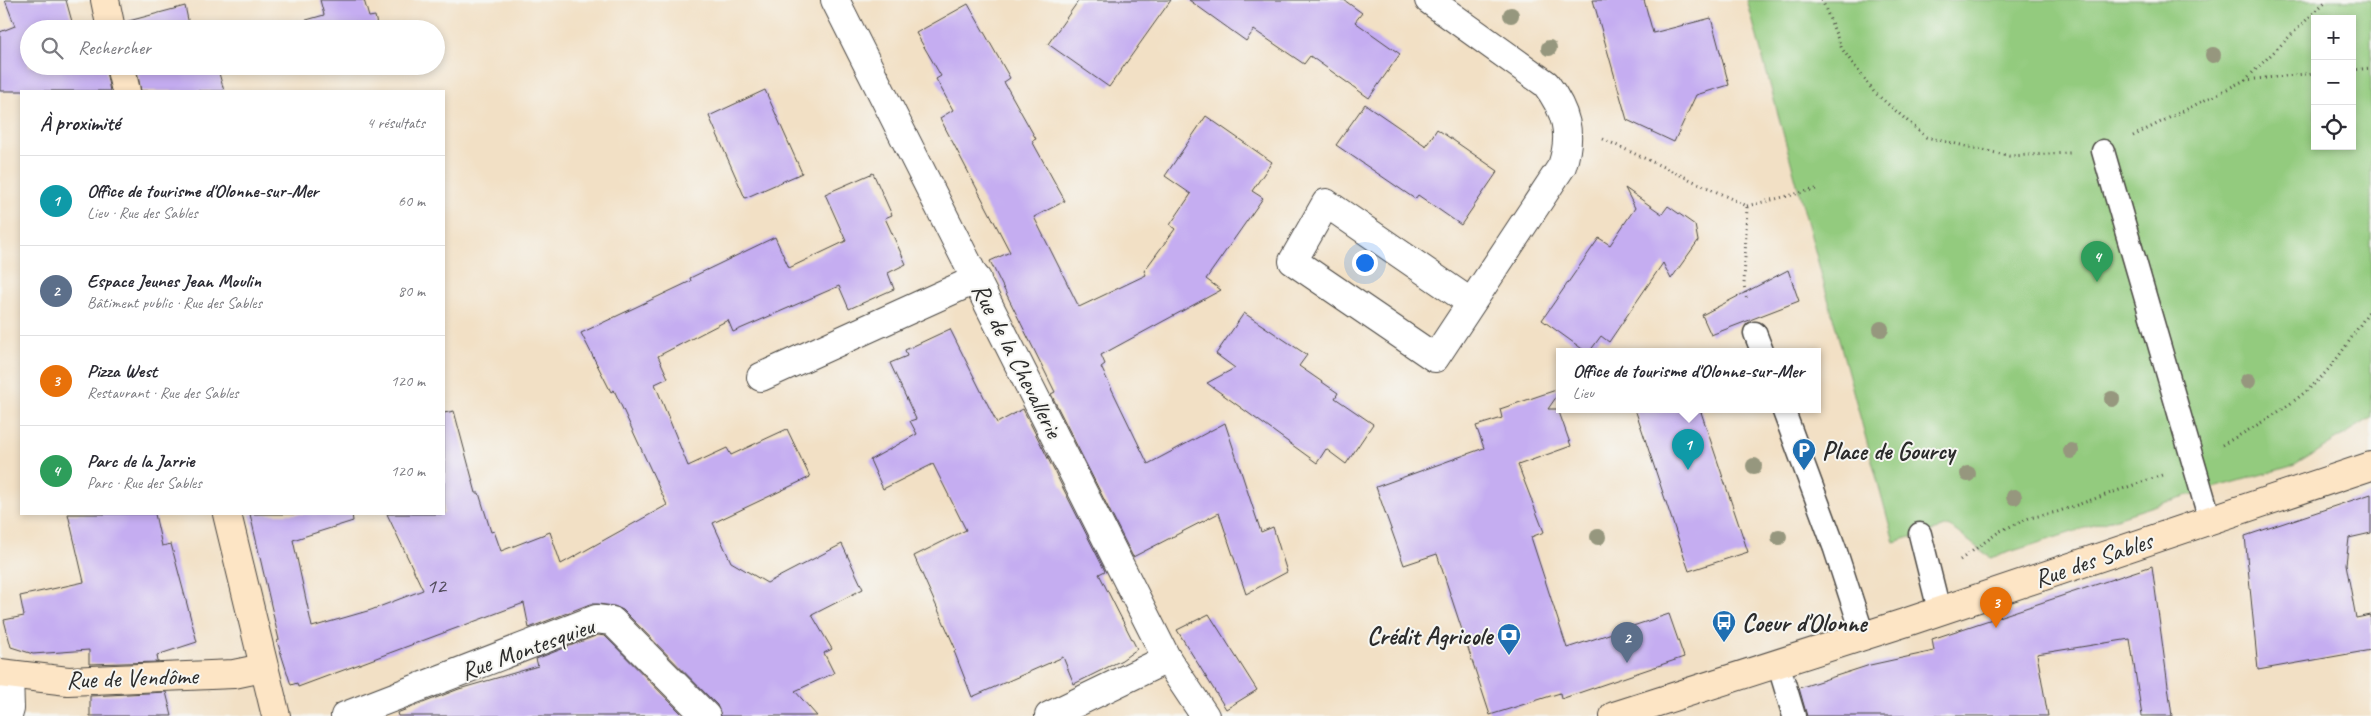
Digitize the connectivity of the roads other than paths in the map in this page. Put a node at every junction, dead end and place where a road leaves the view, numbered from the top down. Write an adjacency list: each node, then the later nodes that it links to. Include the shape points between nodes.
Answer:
1 (105, 0): 4 (main road)
2 (835, 0): 8 (street, Rue de la Chevallerie)
3 (1429, 0): 9 (street, via 1546,84 1566,121 1568,149 1562,166)
4 (109, 20)
5 (122, 75): 6 (main road)
6 (126, 90)
7 (2102, 151): 14 (lane)
8 (977, 278): 10 (street); 18 (street, Rue de la Chevallerie)
9 (1470, 302): 9 (street, via 1435,358 1293,261 1326,203)
10 (761, 377)
11 (1784, 413): 17 (lane)
12 (2371, 466): 14 (main road, Rue des Sables)
13 (227, 515): 20 (main road)
14 (2210, 520): 16 (main road, Rue des Sables)
15 (1920, 534): 16 (lane)
16 (1939, 610): 17 (main road, Rue des Sables)
17 (1863, 635): 19 (main road, Rue des Sables)
18 (1167, 659): 26 (street); 27 (street, Rue de la Chevallerie)
19 (1778, 663): 28 (main road, Rue des Sables); 29 (lane)
20 (264, 668): 21 (main road, Rue de Vendôme, via 234,674 68,681); 23 (main road)
21 (4, 674): 22 (street, via 10,709)
22 (8, 716)
23 (276, 716)
24 (345, 716): 25 (street, Rue Montesquieu, via 596,619 612,621)
25 (706, 716)
26 (1049, 716)
27 (1205, 716)
28 (1614, 716)
29 (1794, 716)

